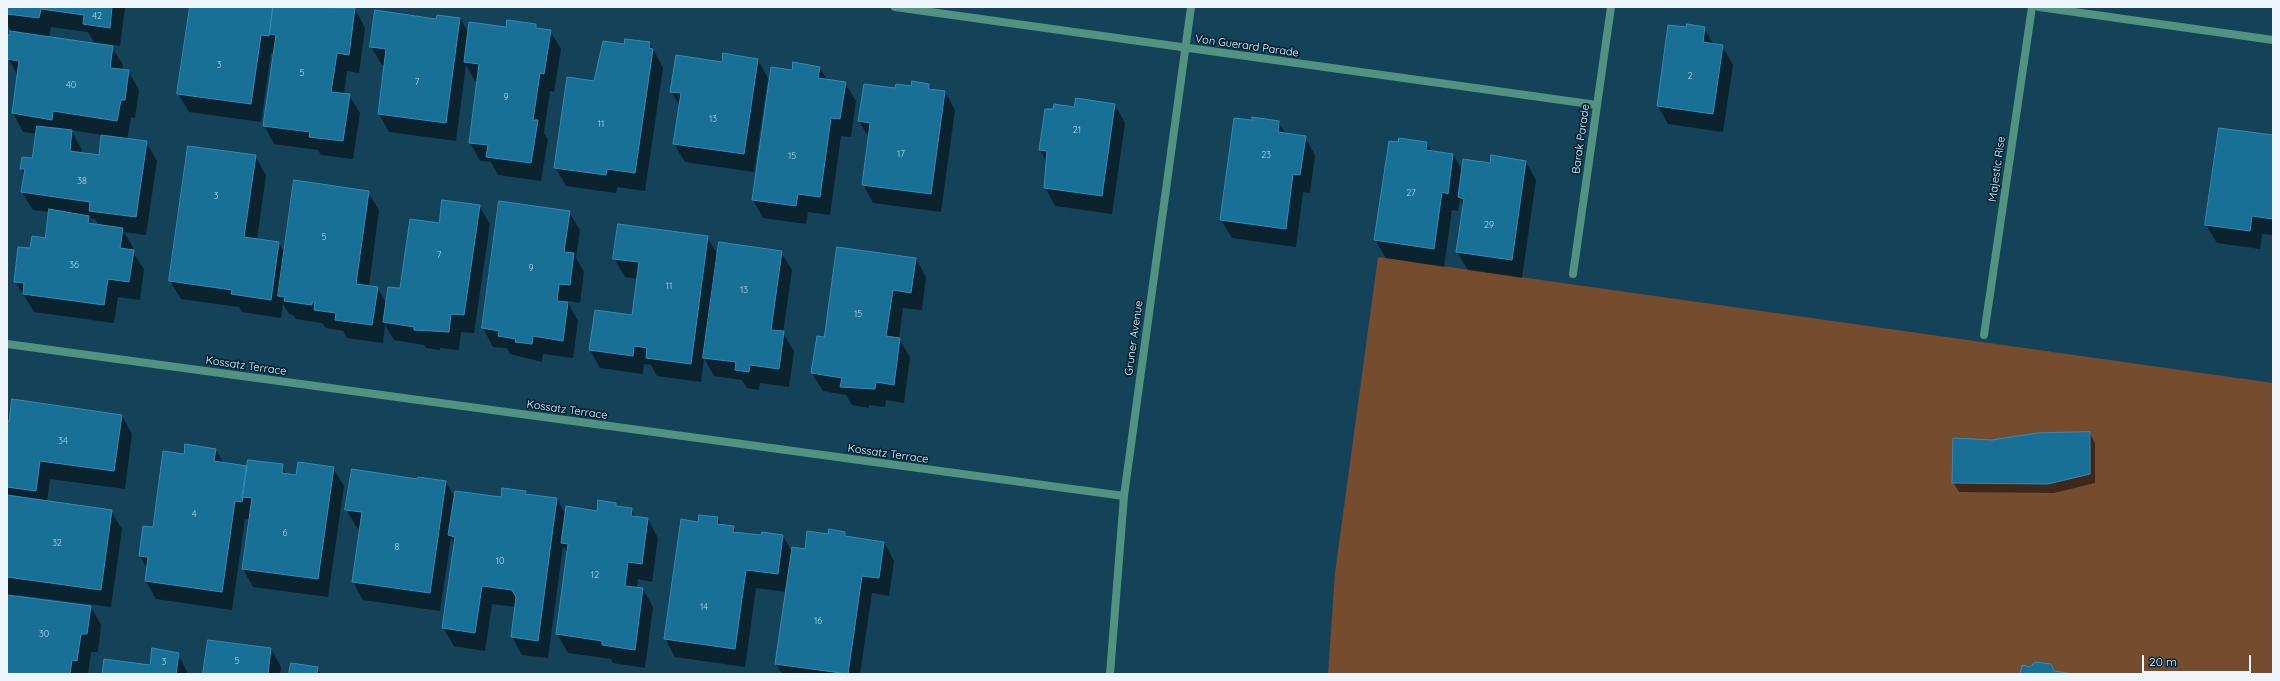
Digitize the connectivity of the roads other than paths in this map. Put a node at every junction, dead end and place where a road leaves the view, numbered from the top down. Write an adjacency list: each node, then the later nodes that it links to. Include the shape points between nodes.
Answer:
1 (895, 7): 7 (street, Von Guerard Parade)
2 (1192, 7): 7 (street, Gruner Avenue)
3 (1611, 7): 8 (street, Barak Parade)
4 (2032, 7): 10 (street, Majestic Rise)
5 (2039, 7): 6 (street)
6 (2273, 40)
7 (1186, 48): 8 (street, Von Guerard Parade); 12 (street, Gruner Avenue)
8 (1597, 105): 9 (street, Barak Parade)
9 (1573, 274)
10 (1984, 334)
11 (7, 344): 12 (street, Kossatz Terrace)
12 (1124, 496): 13 (street, Gruner Avenue)
13 (1110, 674)

